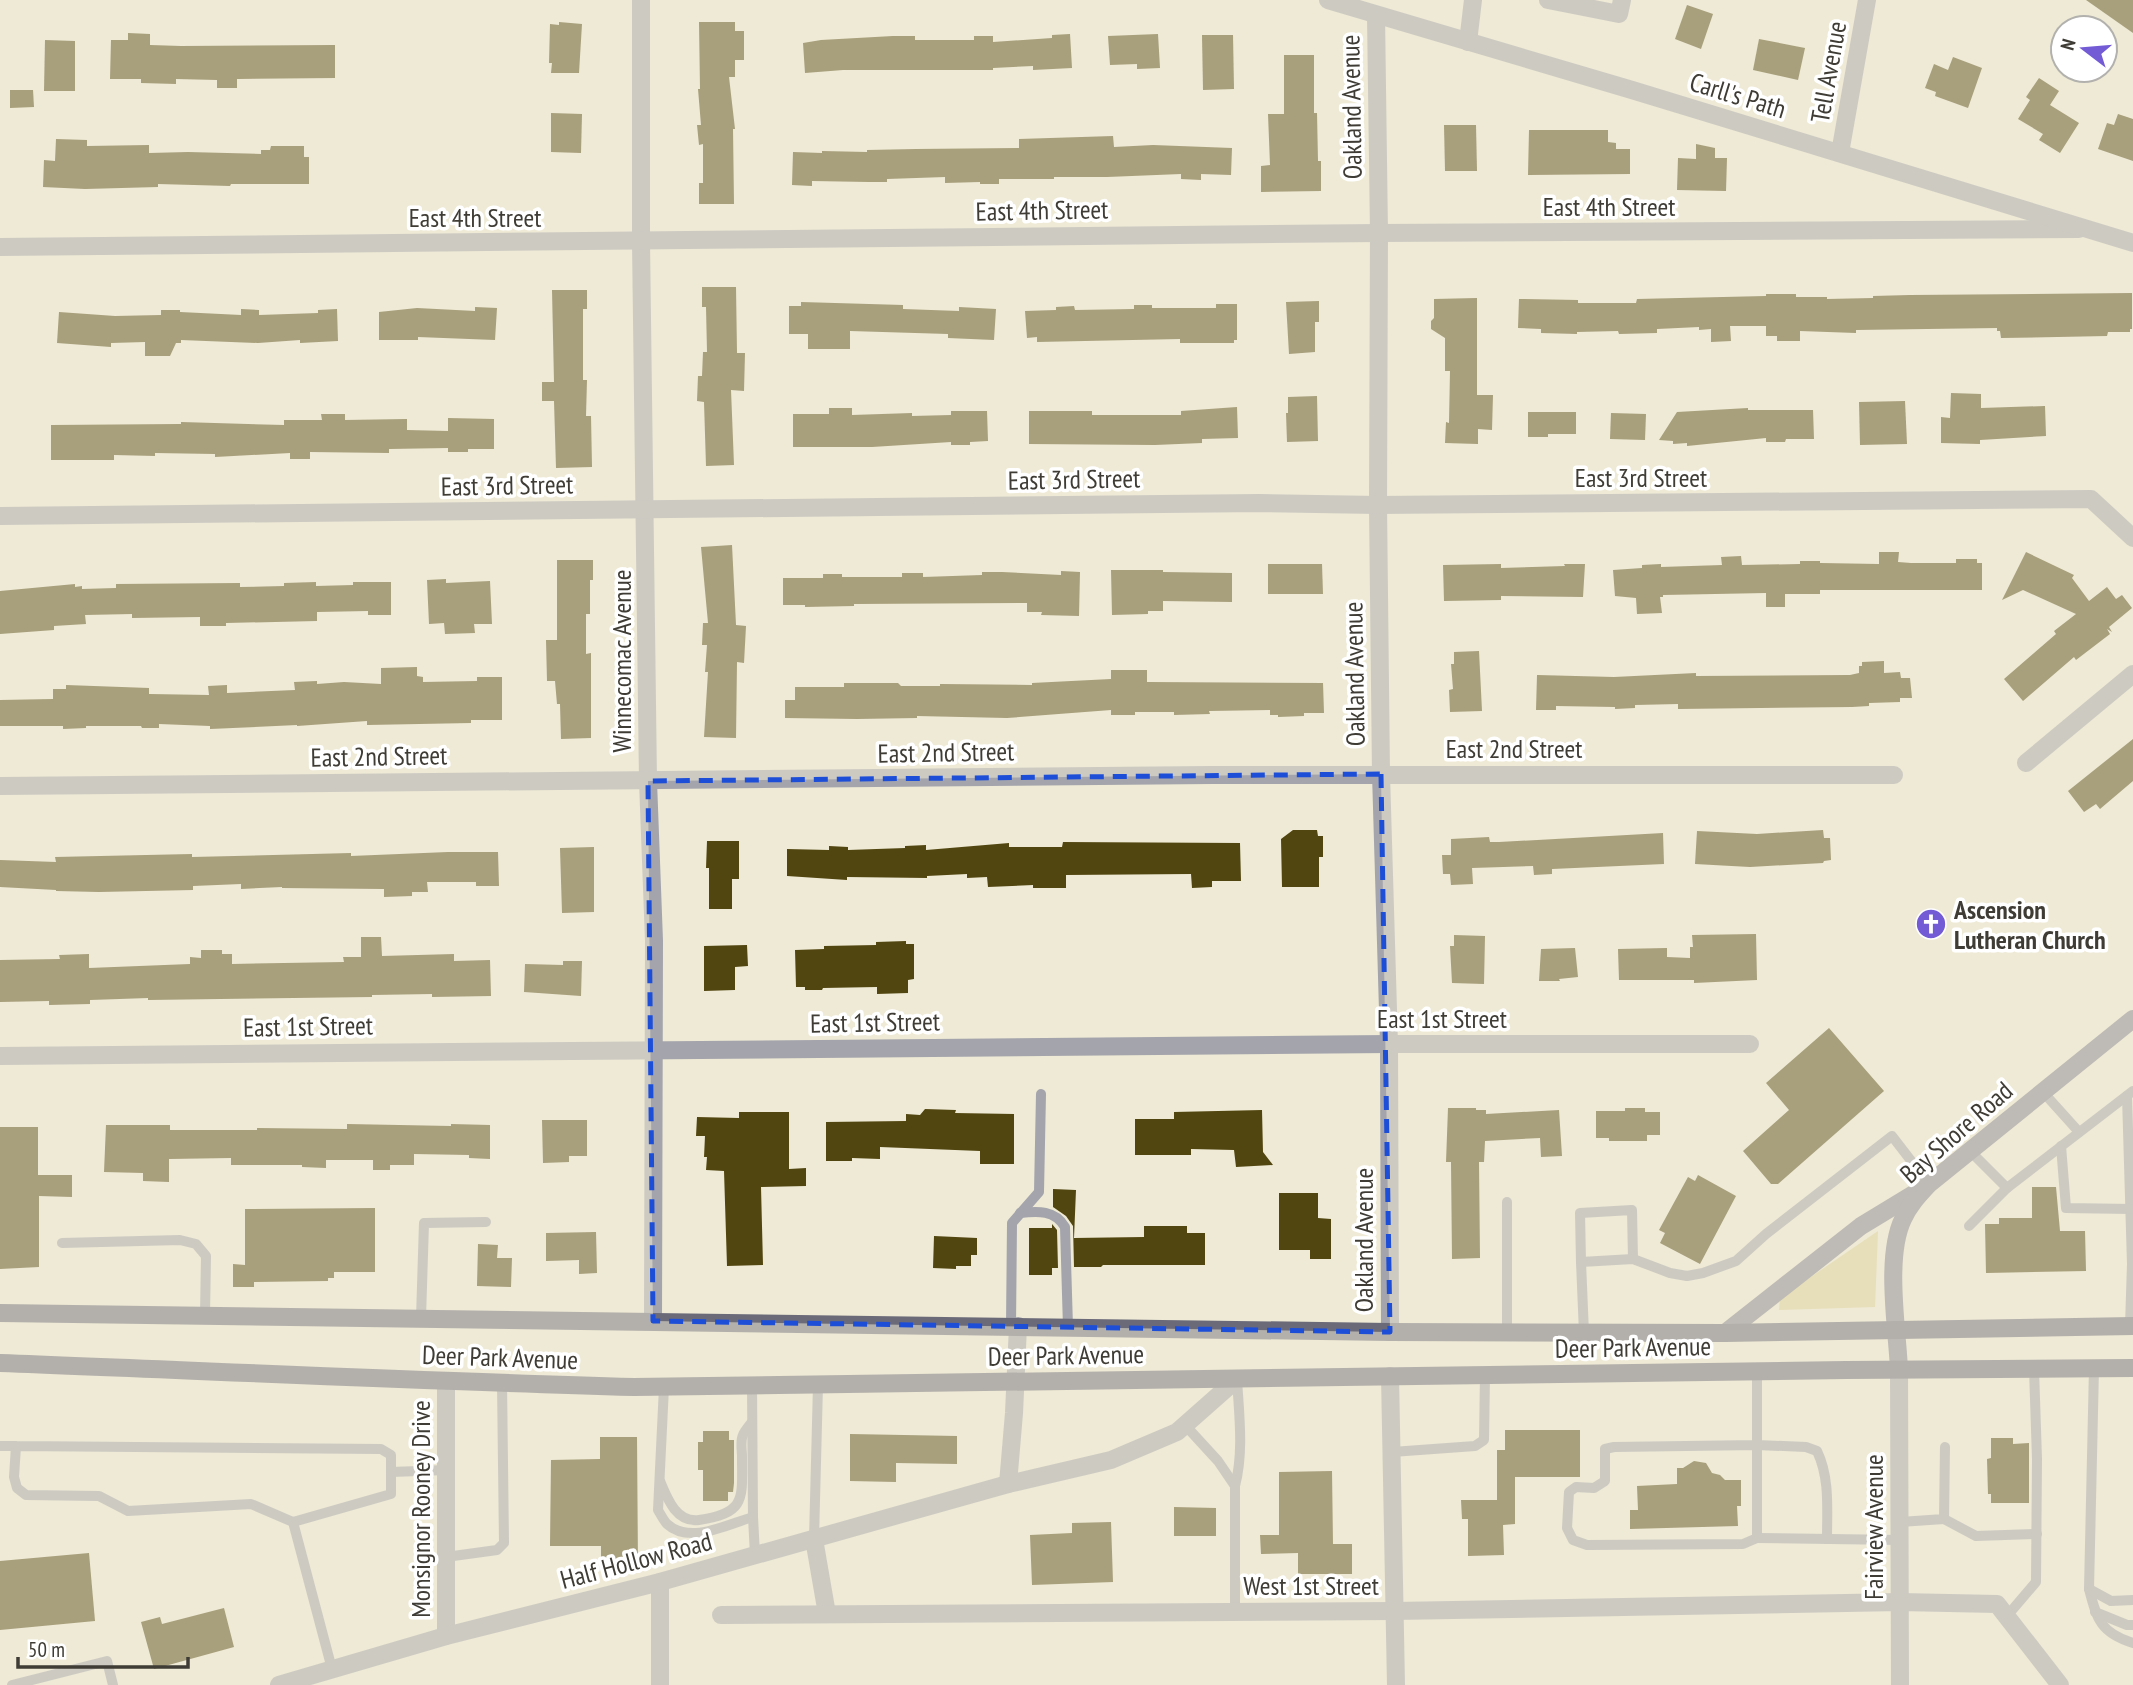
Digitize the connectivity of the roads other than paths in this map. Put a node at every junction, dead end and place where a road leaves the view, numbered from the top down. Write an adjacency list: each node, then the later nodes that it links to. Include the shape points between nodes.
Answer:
1 (641, 0): 12 (street, Winnecomac Avenue)
2 (1328, 0): 7 (street, Carll's Path)
3 (1473, 0): 8 (street)
4 (1548, 0): 5 (street, via 1619,14)
5 (1622, 0)
6 (1867, 0): 9 (street, Tell Avenue)
7 (1376, 15): 8 (street, Carll's Path); 11 (street, Oakland Avenue)
8 (1468, 42): 9 (street, Carll's Path)
9 (1840, 153): 10 (street, Carll's Path)
10 (2085, 229): 11 (street, East 4th Street); 13 (street, Carll's Path)
11 (1379, 233): 12 (street, East 4th Street); 15 (street, Oakland Avenue)
12 (641, 242): 14 (street, East 4th Street); 16 (street, Winnecomac Avenue)
13 (2133, 243)
14 (0, 247)
15 (1378, 505): 16 (street, East 3rd Street); 18 (street, East 3rd Street, via 2091,499); 21 (street, Oakland Avenue)
16 (646, 510): 17 (street, East 3rd Street); 23 (street, Winnecomac Avenue)
17 (0, 516)
18 (2133, 538)
19 (2133, 674): 20 (street)
20 (2026, 763)
21 (1381, 774): 22 (street, East 2nd Street); 23 (street, East 2nd Street); 26 (street, Oakland Avenue)
22 (1894, 775)
23 (648, 781): 24 (street, East 2nd Street); 28 (street, Winnecomac Avenue)
24 (0, 786)
25 (2133, 1019): 30 (main road, Bay Shore Road)
26 (1389, 1044): 27 (street, East 1st Street); 28 (street, East 1st Street); 54 (street, Oakland Avenue)
27 (1750, 1044)
28 (653, 1050): 29 (street, East 1st Street); 49 (street, Winnecomac Avenue)
29 (0, 1056)
30 (2043, 1092): 33 (lane); 35 (main road, Bay Shore Road)
31 (1041, 1094): 40 (lane, via 1039,1192)
32 (2130, 1094): 33 (lane); 39 (lane)
33 (2080, 1132): 34 (lane)
34 (2061, 1146): 37 (lane); 39 (lane, via 2066,1208)
35 (1970, 1151): 36 (main road, Bay Shore Road); 37 (lane)
36 (1929, 1184): 44 (lane, via 1892,1136 1736,1261 1687,1276); 53 (main road, Bay Shore Road, via 1904,1216 1896,1239); 57 (main road, via 1861,1226)
37 (2007, 1188): 42 (lane)
38 (1507, 1202): 55 (lane)
39 (2131, 1209): 51 (lane)
40 (1020, 1213): 50 (lane, via 1012,1223); 52 (lane, via 1052,1214 1065,1227)
41 (486, 1222): 48 (lane, via 424,1223)
42 (1969, 1226)
43 (62, 1244): 47 (lane, via 180,1240 196,1244 206,1256)
44 (1633, 1259): 45 (lane); 45 (lane, via 1632,1210 1580,1213)
45 (1581, 1262): 56 (lane)
46 (0, 1314): 47 (main road, Deer Park Avenue)
47 (205, 1315): 48 (main road, Deer Park Avenue)
48 (421, 1318): 49 (main road, Deer Park Avenue)
49 (653, 1321): 50 (main road, Deer Park Avenue)
50 (1014, 1326): 52 (main road, Deer Park Avenue); 68 (street)
51 (2131, 1326): 53 (main road, Deer Park Avenue)
52 (1068, 1327): 54 (main road, Deer Park Avenue)
53 (1897, 1330): 57 (main road, Deer Park Avenue); 61 (main road, Bay Shore Road)
54 (1390, 1332): 55 (main road, Deer Park Avenue)
55 (1507, 1332): 56 (main road, Deer Park Avenue)
56 (1584, 1332): 57 (main road, Deer Park Avenue)
57 (1726, 1333)
58 (0, 1363): 67 (main road, Deer Park Avenue)
59 (2094, 1368): 60 (main road, Deer Park Avenue); 62 (main road, Deer Park Avenue); 96 (lane)
60 (2133, 1368)
61 (1899, 1369): 62 (main road, Deer Park Avenue); 63 (main road, Deer Park Avenue); 88 (street, Fairview Avenue)
62 (2034, 1369): 89 (lane)
63 (1757, 1371): 64 (main road, Deer Park Avenue); 75 (lane)
64 (1485, 1375): 65 (main road, Deer Park Avenue); 79 (lane, via 1483,1440 1475,1447)
65 (1390, 1376): 66 (main road, Deer Park Avenue); 79 (street)
66 (1237, 1379): 68 (main road, Deer Park Avenue); 74 (street, Half Hollow Road); 84 (lane, via 1240,1445)
67 (446, 1382): 69 (main road, Deer Park Avenue); 80 (street, Monsignor Rooney Drive)
68 (1015, 1382): 70 (main road, Deer Park Avenue); 83 (street)
69 (502, 1383): 72 (main road, Deer Park Avenue); 94 (lane, via 504,1543 497,1550)
70 (818, 1385): 71 (main road, Deer Park Avenue); 91 (lane)
71 (752, 1386): 72 (main road, Deer Park Avenue); 73 (lane)
72 (664, 1387): 82 (lane)
73 (752, 1422): 82 (lane, via 741,1436 740,1500 734,1509 694,1521 684,1518 674,1510); 85 (lane)
74 (1185, 1425): 83 (street, Half Hollow Road, via 1111,1460); 84 (lane)
75 (1757, 1445): 90 (lane); 90 (lane, via 1605,1449 1605,1481 1594,1489 1576,1487 1569,1492 1567,1528 1573,1540 1587,1545 1743,1544); 92 (lane, via 1817,1451 1826,1481)
76 (0, 1446): 77 (lane)
77 (16, 1446): 81 (lane, via 381,1449 391,1455); 87 (lane, via 14,1477 17,1488 26,1495 99,1496 128,1511 251,1504)
78 (1945, 1447): 86 (lane)
79 (1392, 1452): 99 (street)
80 (446, 1470): 81 (lane); 94 (street, Monsignor Rooney Drive)
81 (391, 1472): 87 (lane, via 391,1494)
82 (659, 1479): 85 (lane, via 658,1510 678,1531 695,1534)
83 (1008, 1484): 91 (street, Half Hollow Road)
84 (1235, 1486): 100 (lane)
85 (753, 1517): 93 (lane)
86 (1944, 1518): 88 (lane); 89 (lane, via 1976,1536)
87 (293, 1522): 108 (lane)
88 (1900, 1532): 92 (lane); 98 (street, Fairview Avenue)
89 (2037, 1534): 104 (lane, via 2036,1582)
90 (1757, 1538): 92 (lane)
91 (814, 1539): 93 (street, Half Hollow Road); 102 (street)
92 (1827, 1539)
93 (755, 1555): 95 (street, Half Hollow Road)
94 (446, 1557): 106 (street, Monsignor Rooney Drive)
95 (660, 1582): 106 (street, Half Hollow Road); 112 (street)
96 (2089, 1590): 97 (lane, via 2111,1601); 101 (lane)
97 (2133, 1600)
98 (1900, 1602): 99 (street, West 1st Street); 104 (street, West 1st Street, via 1997,1604); 114 (street, Fairview Avenue)
99 (1395, 1611): 100 (street, West 1st Street); 113 (street)
100 (1235, 1612): 102 (street, West 1st Street)
101 (2095, 1612): 105 (lane); 107 (lane, via 2113,1636)
102 (827, 1614): 103 (street, West 1st Street)
103 (721, 1615)
104 (2007, 1616): 115 (street)
105 (2133, 1625)
106 (446, 1636): 108 (street, Half Hollow Road)
107 (2133, 1643)
108 (332, 1669): 111 (street, Half Hollow Road)
109 (12, 1685): 110 (lane, via 107,1661)
110 (113, 1685)
111 (279, 1685)
112 (660, 1685)
113 (1396, 1685)
114 (1900, 1685)
115 (2060, 1685)

